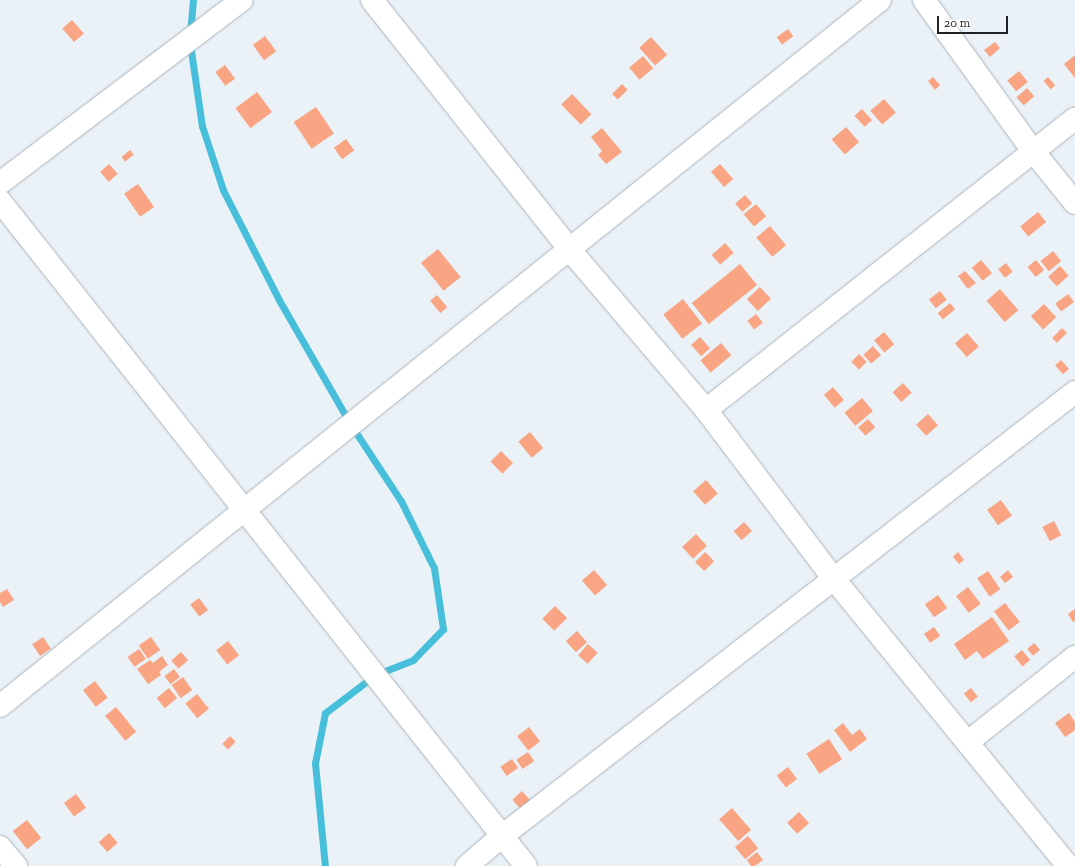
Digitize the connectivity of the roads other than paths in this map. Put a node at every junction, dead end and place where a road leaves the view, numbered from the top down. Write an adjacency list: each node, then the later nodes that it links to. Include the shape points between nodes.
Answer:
1 (242, 0): 7 (street)
2 (372, 0): 10 (street)
3 (880, 0): 10 (street)
4 (924, 0): 6 (street)
5 (1075, 119): 6 (street)
6 (1033, 151): 9 (street); 12 (street)
7 (0, 183)
8 (0, 200): 13 (street)
9 (1075, 203)
10 (570, 250): 12 (street); 13 (street)
11 (1075, 392): 14 (street)
12 (706, 410): 14 (street)
13 (245, 510): 16 (street); 18 (street)
14 (834, 578): 17 (street); 18 (street)
15 (1075, 657): 17 (street)
16 (0, 706)
17 (968, 742): 23 (street)
18 (502, 836): 21 (street); 22 (street)
19 (0, 847): 20 (street)
20 (16, 866)
21 (468, 866)
22 (526, 866)
23 (1068, 866)

